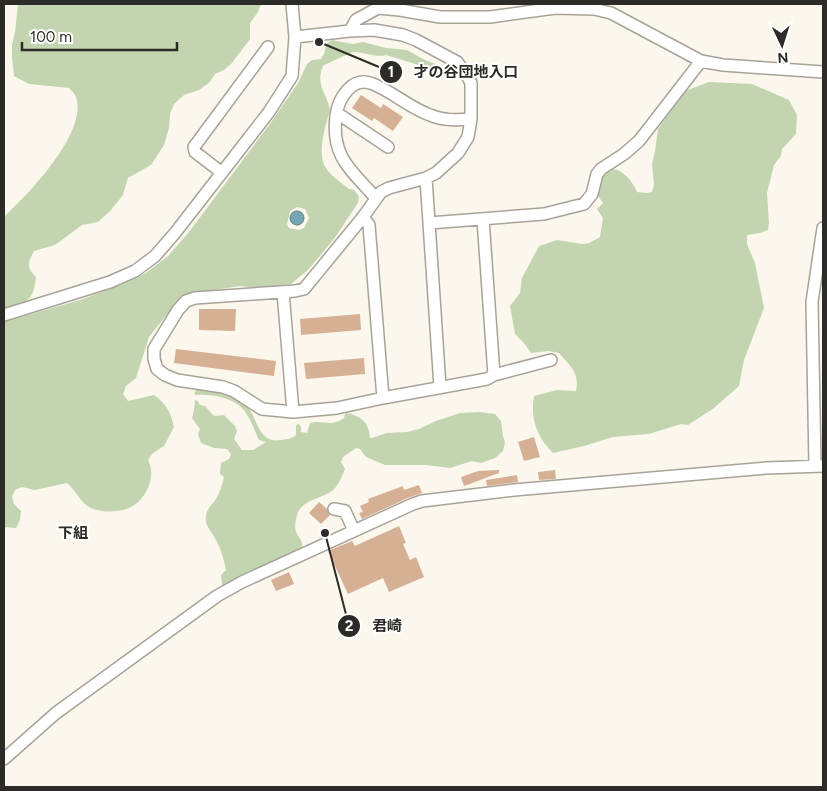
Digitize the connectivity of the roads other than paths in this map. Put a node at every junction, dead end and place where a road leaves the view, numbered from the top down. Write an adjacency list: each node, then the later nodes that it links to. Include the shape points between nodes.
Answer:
1 (292, 4): 3 (street)
2 (350, 31): 3 (street); 5 (street, via 356,20 378,8 440,17 490,17 555,8 587,8 611,14); 8 (street, via 403,34 457,62 471,83)
3 (295, 36): 10 (street, via 292,76 269,112)
4 (268, 47): 10 (street, via 194,147 195,152)
5 (701, 61): 6 (street, via 723,66); 14 (street, via 639,142 601,169 592,194 584,204 544,214)
6 (823, 72)
7 (337, 113): 8 (street, via 349,89 369,83 429,115 446,120); 9 (street); 12 (street, via 335,134 339,153)
8 (471, 119): 11 (street, via 468,137 458,153)
9 (388, 147)
10 (221, 172): 18 (street, via 155,256 135,271)
11 (426, 178): 12 (street, via 389,188); 15 (street)
12 (376, 198): 13 (street)
13 (363, 217): 17 (street, via 310,283 304,288); 22 (street, via 369,225)
14 (483, 219): 15 (street); 20 (street)
15 (429, 223): 21 (street)
16 (823, 228): 24 (street, via 812,302)
17 (283, 292): 23 (street); 23 (street, via 186,301 154,349 154,359 157,369 165,376 234,391 262,409)
18 (4, 315)
19 (551, 360): 20 (street)
20 (494, 375): 21 (street)
21 (440, 387): 22 (street)
22 (383, 398): 23 (street, via 337,408)
23 (293, 412)
24 (819, 466): 26 (street, via 514,490 422,501)
25 (334, 508): 26 (street, via 346,511)
26 (354, 531): 27 (street, via 217,596 56,713)
27 (4, 759)

